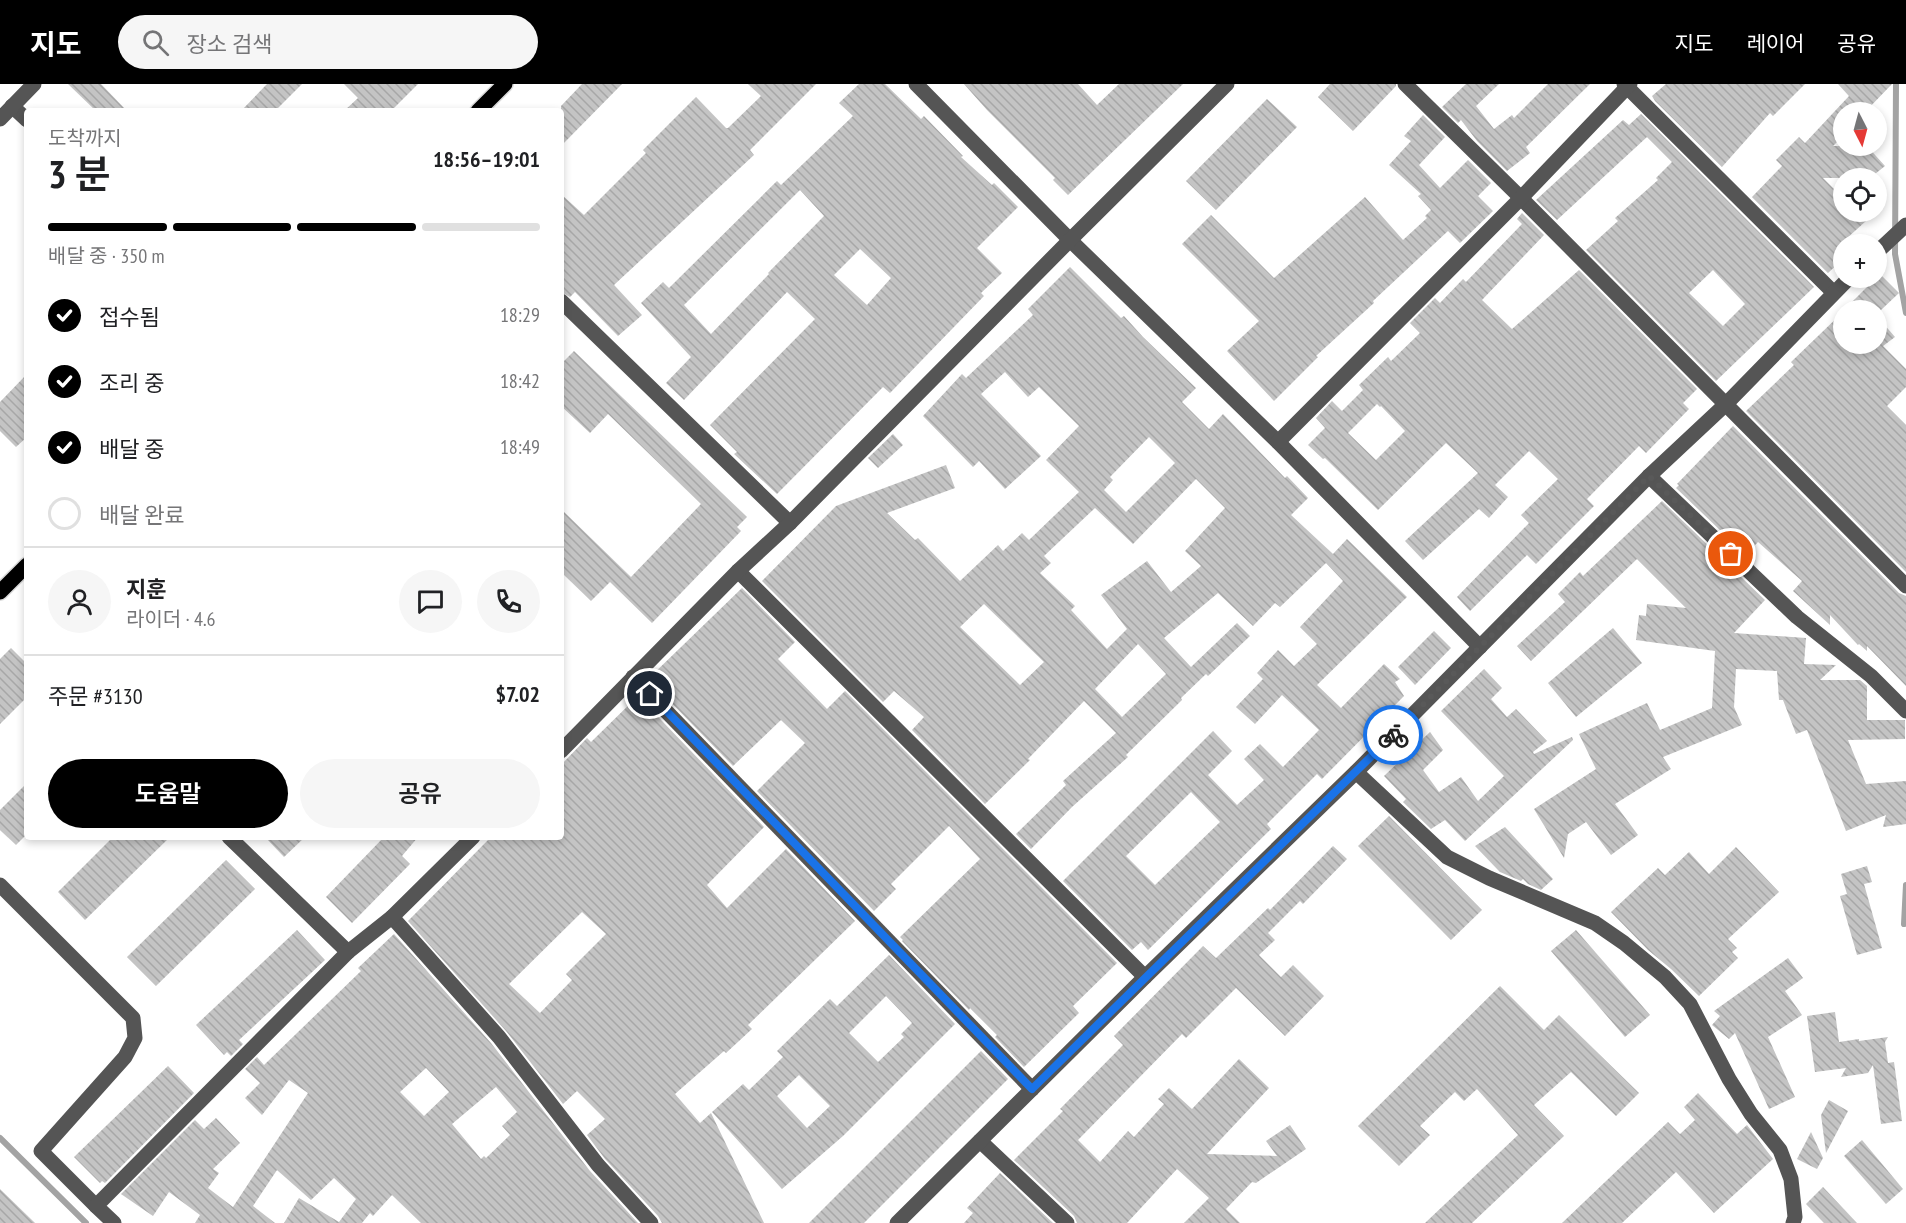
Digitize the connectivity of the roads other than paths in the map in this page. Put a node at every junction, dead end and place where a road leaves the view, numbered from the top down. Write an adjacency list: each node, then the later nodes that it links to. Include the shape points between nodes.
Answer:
1 (34, 84): 7 (street)
2 (505, 84): 8 (main road)
3 (916, 84): 13 (street)
4 (1227, 84): 13 (street)
5 (1405, 84): 11 (street)
6 (1627, 85): 11 (street); 16 (street)
7 (12, 106): 9 (street); 10 (street)
8 (481, 108)
9 (24, 117)
10 (0, 119)
11 (1521, 198): 18 (street); 19 (street)
12 (1904, 227): 14 (street)
13 (1070, 240): 19 (street); 21 (street)
14 (1887, 244)
15 (1838, 288): 16 (street)
16 (1833, 292): 18 (street)
17 (564, 304): 21 (street)
18 (1726, 404): 20 (street); 24 (street)
19 (1278, 442): 26 (street)
20 (1649, 476): 26 (street); 28 (street, via 1797,617 1871,676)
21 (790, 523): 23 (street)
22 (24, 568): 25 (main road)
23 (738, 571): 27 (street); 36 (street)
24 (1906, 586)
25 (0, 592)
26 (1480, 647): 30 (street)
27 (633, 677): 29 (street); 37 (street)
28 (1906, 711)
29 (564, 748)
30 (1356, 772): 36 (street); 44 (street, via 1447,857 1595,923 1665,977 1690,1004 1751,1114 1780,1150 1791,1179)
31 (232, 840): 35 (street)
32 (470, 840): 34 (street)
33 (0, 885): 39 (street, via 133,1018 135,1038 125,1057 41,1151)
34 (392, 917): 35 (street); 41 (street, via 500,1037 597,1165)
35 (348, 952): 39 (street)
36 (1145, 977): 37 (street)
37 (1032, 1089): 38 (street)
38 (980, 1141): 42 (street); 43 (street)
39 (96, 1206): 40 (street)
40 (114, 1222)
41 (651, 1223)
42 (897, 1223)
43 (1067, 1223)
44 (1793, 1223)

